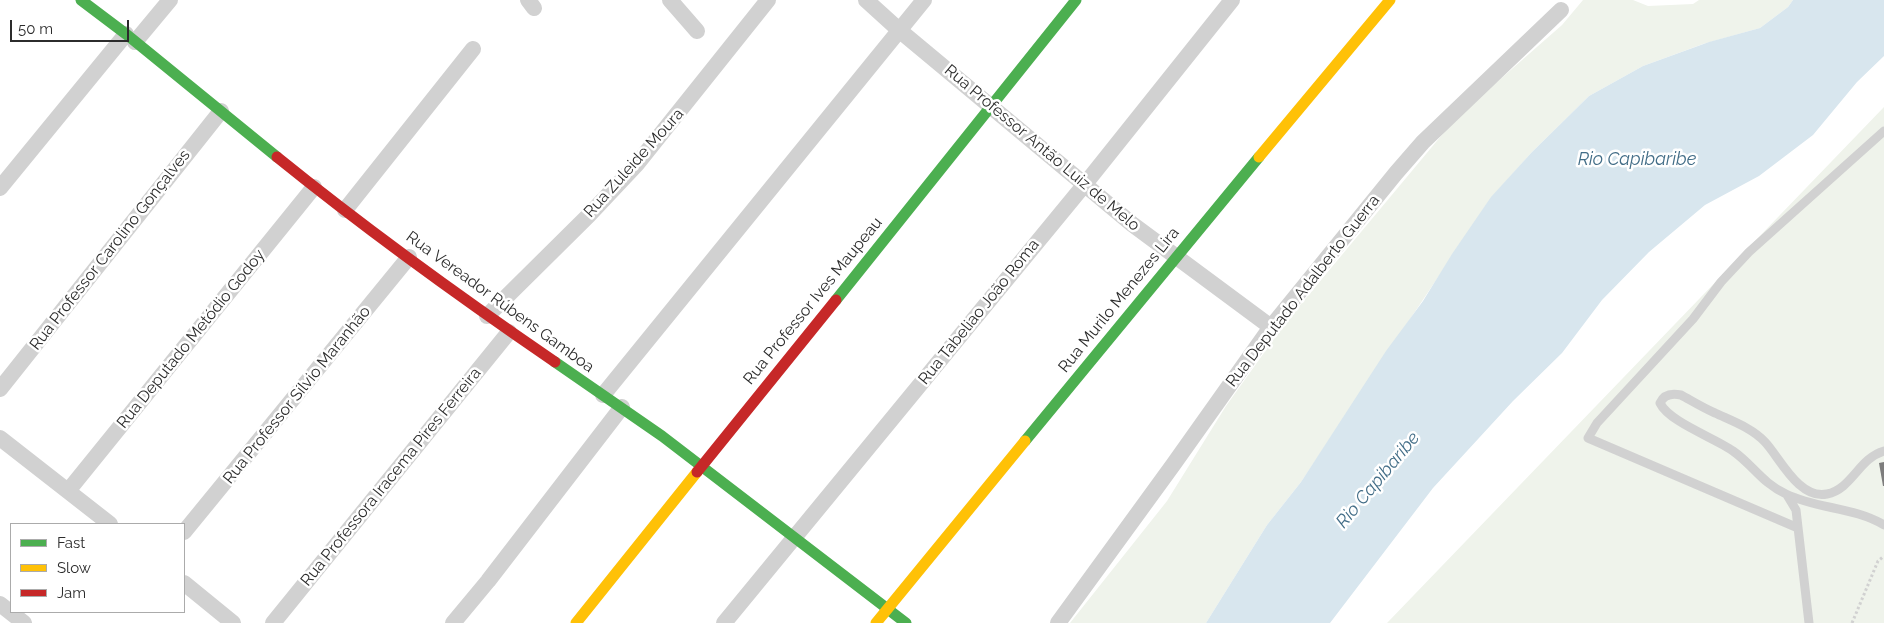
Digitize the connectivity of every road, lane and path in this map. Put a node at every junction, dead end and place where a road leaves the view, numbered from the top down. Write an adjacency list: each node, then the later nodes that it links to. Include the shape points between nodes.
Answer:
1 (81, 0): 13 (street, Rua Vereador Rúbens Gamboa)
2 (170, 0): 13 (street)
3 (670, 0): 12 (street)
4 (768, 0): 24 (street, Rua Zuleide Moura, via 637,164)
5 (866, 0): 11 (street, Rua Professor Antão Luiz de Melo)
6 (924, 0): 11 (street)
7 (1076, 0): 15 (street, Rua Professor Ives Maupeau)
8 (1232, 0): 18 (street, Rua Tabeliao João Roma)
9 (1390, 0): 23 (street, Rua Murilo Menezes Lira)
10 (1560, 10): 25 (street, Rua Deputado Adalberto Guerra, via 1423,142)
11 (899, 30): 15 (street, Rua Professor Antão Luiz de Melo); 28 (street)
12 (697, 31)
13 (131, 38): 16 (street, Rua Vereador Rúbens Gamboa); 20 (street)
14 (473, 49): 21 (street)
15 (990, 105): 18 (street, Rua Professor Antão Luiz de Melo); 32 (street, Rua Professor Ives Maupeau)
16 (221, 111): 19 (street, Rua Vereador Rúbens Gamboa); 27 (street, Rua Professor Carolino Gonçalves)
17 (1884, 131): 37 (lane, via 1749,252 1693,319 1596,423 1588,438)
18 (1085, 184): 23 (street, Rua Professor Antão Luiz de Melo); 39 (street, Rua Tabeliao João Roma)
19 (314, 187): 21 (street, Rua Vereador Rúbens Gamboa); 33 (street, Rua Deputado Metódio Godoy)
20 (0, 188)
21 (345, 210): 22 (street, Rua Vereador Rúbens Gamboa)
22 (410, 257): 24 (street, Rua Vereador Rúbens Gamboa); 38 (street, Rua Professor Sílvio Maranhão)
23 (1176, 257): 25 (street, Rua Professor Antão Luiz de Melo); 43 (street, Rua Murilo Menezes Lira)
24 (486, 316): 26 (street, Rua Vereador Rúbens Gamboa)
25 (1271, 327): 54 (street, Rua Deputado Adalberto Guerra)
26 (509, 332): 28 (street, Rua Vereador Rúbens Gamboa); 48 (street, Rua Professora Iracema Pires Ferreira)
27 (0, 389)
28 (604, 395): 29 (street, Rua Vereador Rúbens Gamboa)
29 (622, 407): 32 (street, Rua Vereador Rúbens Gamboa); 49 (street)
30 (0, 438): 33 (street)
31 (1884, 451): 34 (lane, via 1870,457 1836,490 1816,494 1793,478 1765,442 1752,431 1681,395 1668,395 1661,401 1667,412 1732,450 1760,477)
32 (701, 466): 39 (street, Rua Vereador Rúbens Gamboa); 50 (street, Rua Professor Ives Maupeau)
33 (68, 491): 35 (street)
34 (1786, 494): 36 (lane, via 1862,515); 37 (lane, via 1796,510)
35 (109, 523)
36 (1884, 525)
37 (1798, 528): 55 (lane)
38 (185, 531)
39 (794, 537): 43 (street, Rua Vereador Rúbens Gamboa); 51 (street, Rua Tabeliao João Roma)
40 (1884, 556): 56 (path, via 1878,561)
41 (185, 585): 47 (street)
42 (0, 604): 44 (street)
43 (887, 609): 52 (street, Rua Murilo Menezes Lira); 53 (street, Rua Vereador Rúbens Gamboa)
44 (10, 612)
45 (11, 613): 46 (street)
46 (24, 623)
47 (233, 623)
48 (273, 623)
49 (453, 623)
50 (576, 623)
51 (724, 623)
52 (876, 623)
53 (906, 623)
54 (1058, 623)
55 (1809, 623)
56 (1852, 623)

